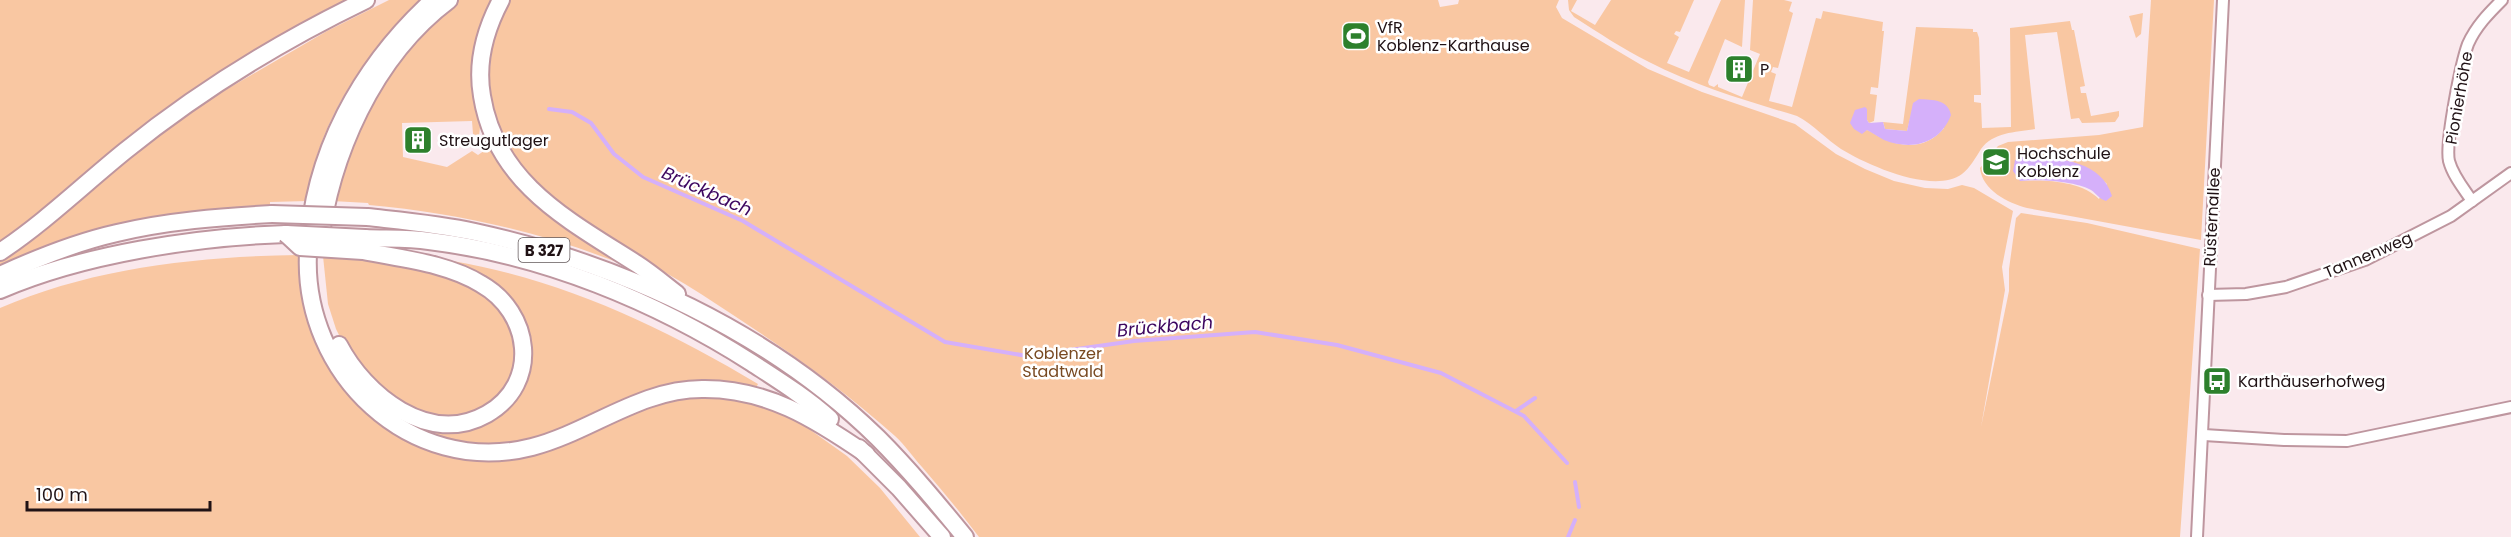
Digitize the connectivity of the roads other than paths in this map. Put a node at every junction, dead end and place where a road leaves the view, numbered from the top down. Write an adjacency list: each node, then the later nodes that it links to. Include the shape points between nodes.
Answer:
1 (366, 0): 10 (highway, via 280,46 174,115)
2 (433, 0): 17 (highway, via 387,48 356,92 336,131 313,208 307,264 310,298 338,366 356,393 400,429 424,440 483,452 549,441 615,411 667,394 700,388 733,390 762,396 814,419)
3 (449, 0): 9 (highway, via 389,64 348,136 321,231 317,263 320,296 330,328 347,359 367,385 408,415 452,424 470,421 502,402 516,381 523,353 521,333 508,304 481,283)
4 (501, 0): 14 (highway, via 483,44 480,64 483,105 498,148 538,196)
5 (2223, 0): 13 (street, Rüsternallee)
6 (2502, 0): 8 (street, Pionierhöhe, via 2484,18 2469,43 2450,139 2449,160)
7 (2511, 172): 8 (street, Tannenweg)
8 (2472, 201): 13 (street, Tannenweg, via 2418,234 2350,266 2286,287)
9 (364, 244): 12 (highway, B 327, bridge, via 278,234 118,254); 17 (highway, B 327, via 428,241 474,249 619,292 688,325 777,379 826,415)
10 (0, 252)
11 (0, 275): 14 (highway, B 327, bridge, via 115,233 197,219 272,214 367,217 424,223 523,243 618,275)
12 (0, 290)
13 (2208, 295): 16 (street, Rüsternallee)
14 (709, 318): 19 (highway, B 327, via 754,344 838,404 877,438)
15 (2511, 406): 16 (street, via 2333,442)
16 (2204, 435): 20 (street, Rüsternallee)
17 (866, 454): 18 (highway, B 327)
18 (942, 537)
19 (964, 537)
20 (2197, 537)

